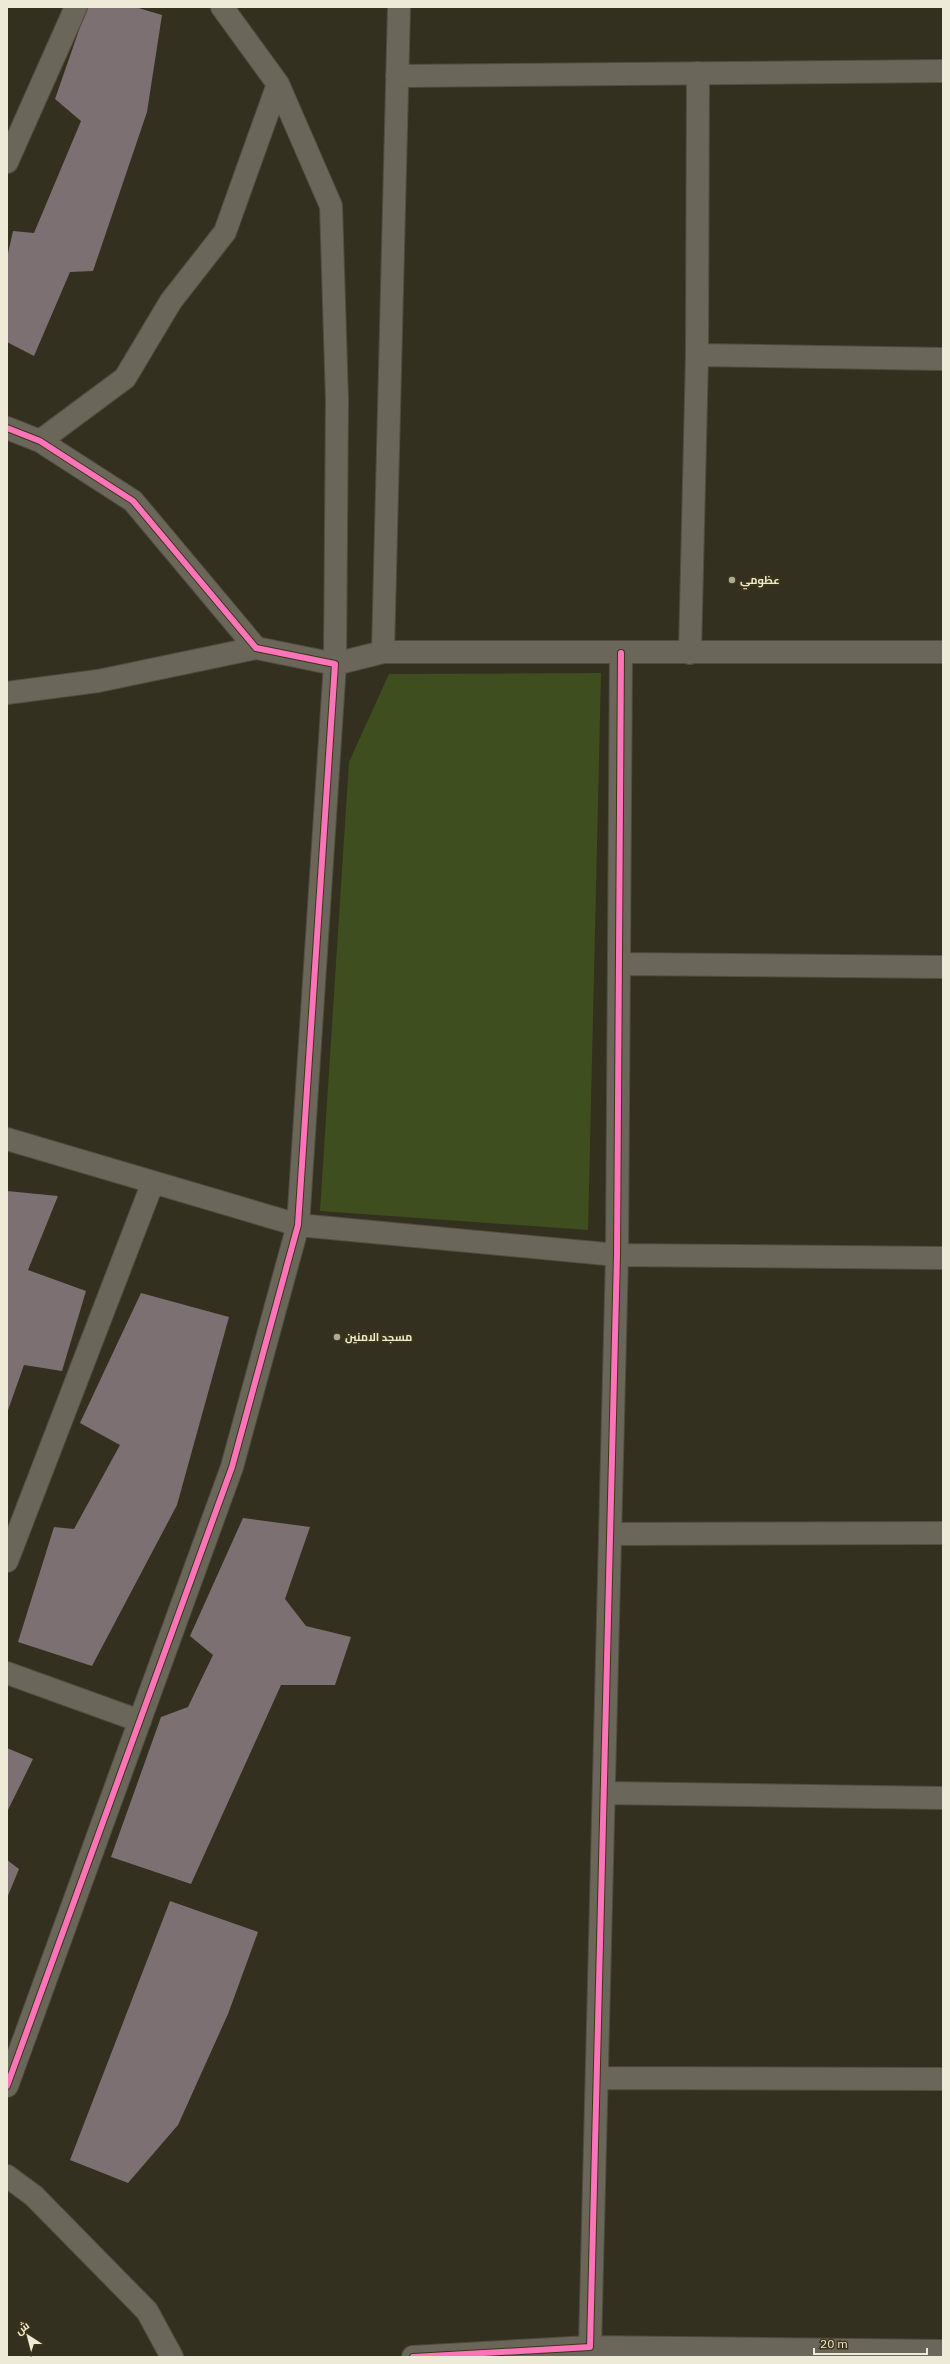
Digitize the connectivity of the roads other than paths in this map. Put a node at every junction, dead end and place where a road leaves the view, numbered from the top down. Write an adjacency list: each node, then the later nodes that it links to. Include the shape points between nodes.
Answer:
1 (76, 7): 8 (street)
2 (222, 7): 7 (street)
3 (399, 7): 6 (street)
4 (943, 71): 5 (street)
5 (698, 73): 6 (street); 9 (street)
6 (397, 76): 14 (street)
7 (278, 84): 12 (street, via 225,232 171,301 125,378); 18 (street, via 331,206 337,400)
8 (7, 162)
9 (697, 355): 10 (street); 17 (street)
10 (943, 359)
11 (7, 428): 12 (street)
12 (40, 441): 13 (street, via 133,501)
13 (256, 648): 18 (street); 19 (street, via 98,682)
14 (384, 652): 16 (street); 18 (street)
15 (943, 652): 17 (street)
16 (621, 653): 17 (street); 20 (street)
17 (690, 653)
18 (335, 664): 24 (street)
19 (7, 693)
20 (619, 964): 21 (street); 25 (street)
21 (943, 967)
22 (7, 1139): 23 (street)
23 (153, 1182): 24 (street); 29 (street)
24 (298, 1225): 25 (street); 31 (street, via 232,1467)
25 (617, 1255): 26 (street); 28 (street)
26 (943, 1258)
27 (943, 1533): 28 (street)
28 (610, 1534): 32 (street)
29 (7, 1561)
30 (7, 1673): 31 (street)
31 (140, 1722): 36 (street)
32 (604, 1793): 33 (street); 34 (street)
33 (943, 1798)
34 (597, 2078): 35 (street); 38 (street)
35 (943, 2079)
36 (7, 2086)
37 (7, 2176): 40 (street, via 34,2196 147,2311)
38 (590, 2347): 39 (street); 41 (street)
39 (943, 2351)
40 (172, 2357)
41 (413, 2357)

